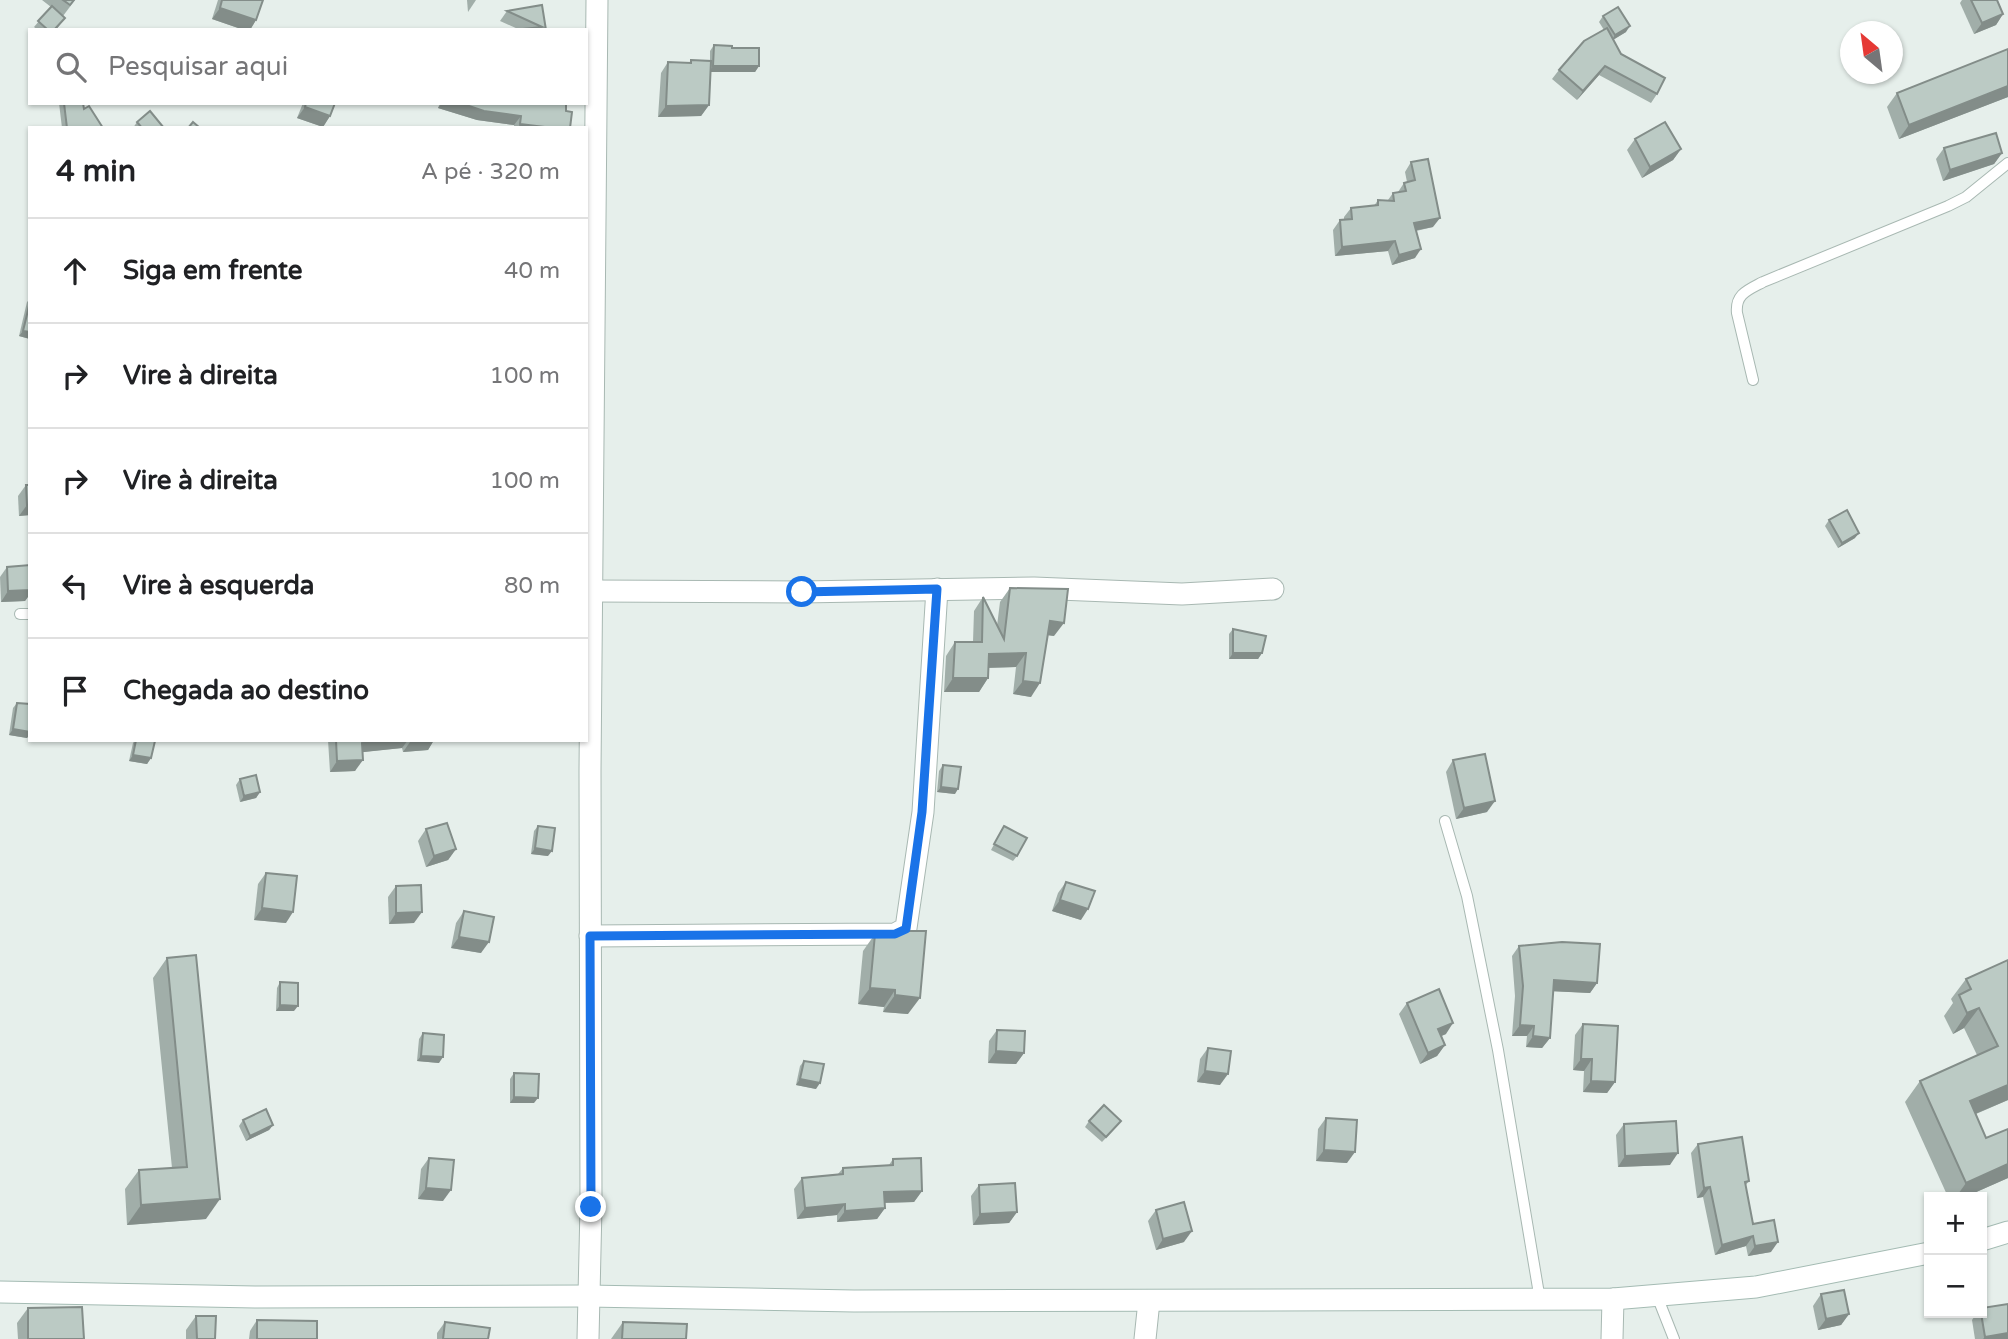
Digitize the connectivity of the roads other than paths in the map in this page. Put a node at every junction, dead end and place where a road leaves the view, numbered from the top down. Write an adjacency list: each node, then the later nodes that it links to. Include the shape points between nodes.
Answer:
1 (597, 0): 6 (street)
2 (2008, 163): 3 (lane, via 1948,206 1741,294 1737,313)
3 (1753, 380)
4 (937, 589): 5 (street, via 1182,594); 6 (street); 8 (street, via 922,812 906,929 895,934)
5 (1273, 589)
6 (589, 591): 8 (street)
7 (1445, 821): 16 (lane, via 1467,896 1498,1050)
8 (590, 936): 13 (street)
9 (2008, 1232): 10 (street)
10 (1987, 1238)
11 (1924, 1254): 14 (street, via 1756,1287)
12 (0, 1292): 13 (street)
13 (588, 1296): 17 (street); 18 (street)
14 (1657, 1296): 15 (street); 21 (lane)
15 (1612, 1299): 16 (street); 20 (street)
16 (1540, 1300): 17 (street)
17 (1149, 1301): 19 (street)
18 (588, 1339)
19 (1145, 1339)
20 (1612, 1339)
21 (1674, 1339)

